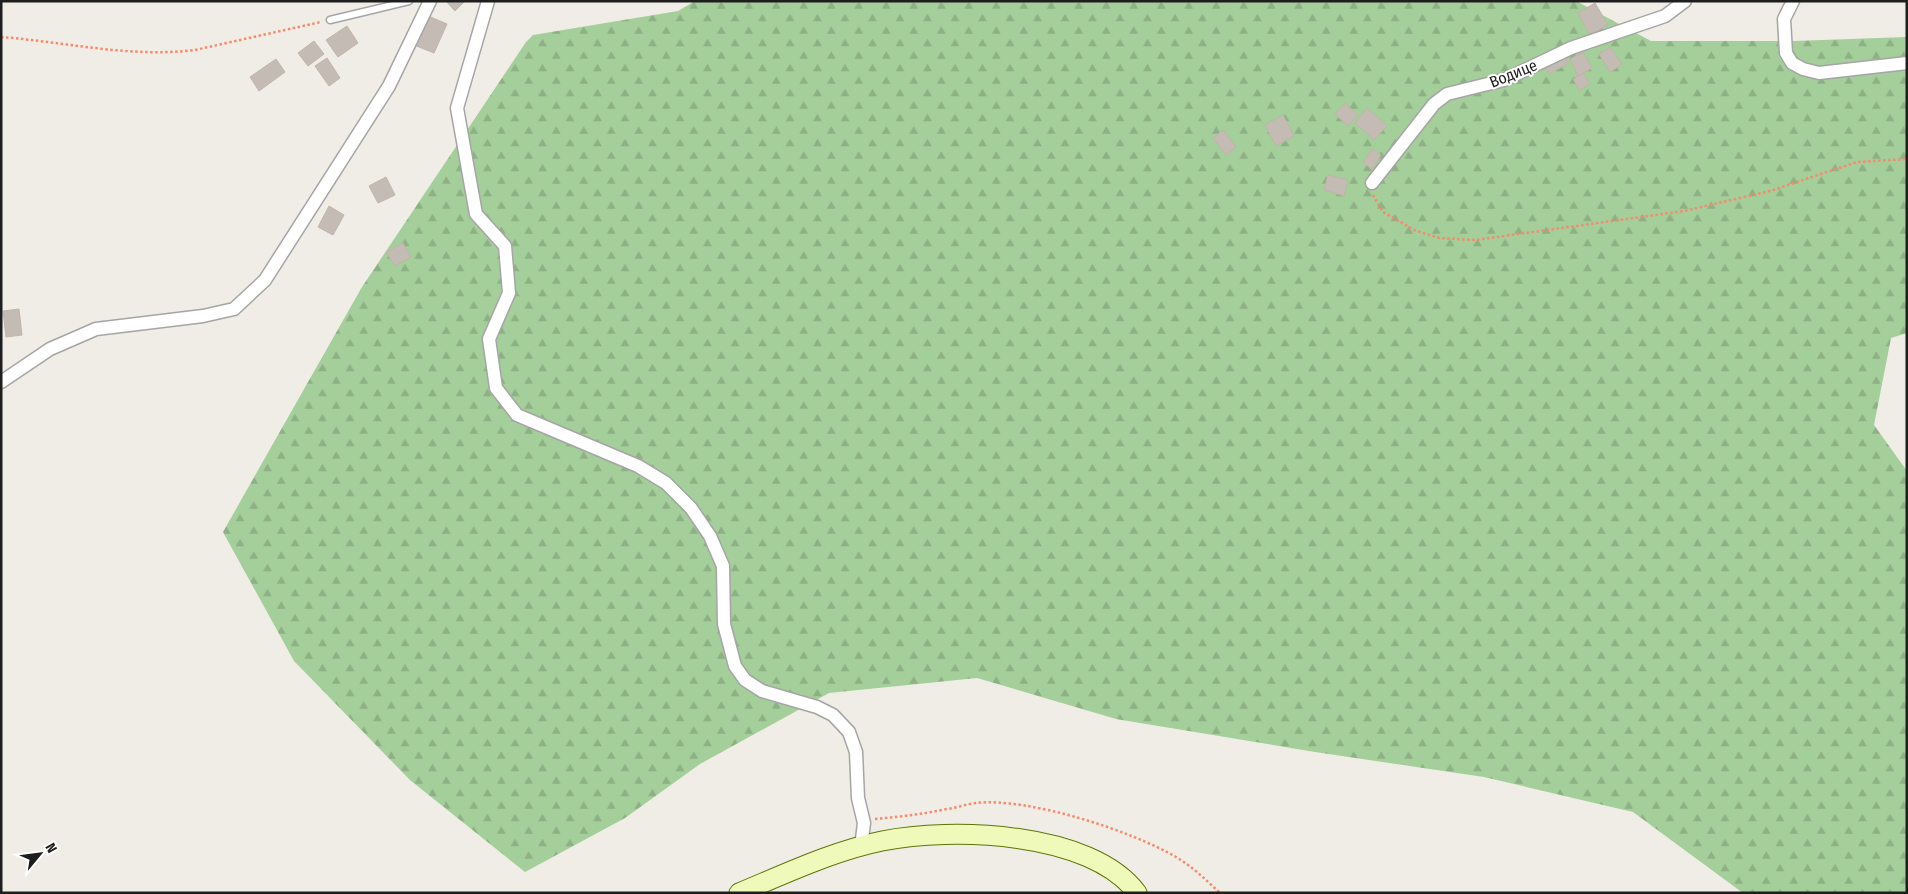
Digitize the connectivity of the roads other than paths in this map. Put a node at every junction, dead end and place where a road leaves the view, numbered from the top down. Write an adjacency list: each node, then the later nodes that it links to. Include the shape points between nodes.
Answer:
1 (409, 1): 6 (lane)
2 (430, 1): 9 (street, via 379,102 265,280 234,309 96,329 50,349)
3 (488, 1): 10 (street, via 457,108 476,214 505,246 509,293 489,339 496,388 517,415 638,466 666,483 691,508 710,536 723,566 724,624 735,666 745,680 762,691 817,707 833,715 848,732 856,752 858,798 864,823)
4 (1685, 1): 8 (street, Водице, via 1665,16 1571,48 1504,80 1447,94 1434,104)
5 (1793, 1): 7 (street, via 1784,19 1786,53 1792,63 1803,69 1819,73)
6 (330, 20)
7 (1907, 62)
8 (1372, 183)
9 (1, 382)
10 (861, 846): 11 (main road); 12 (main road, via 900,839 955,836 1042,842 1069,849 1102,864)
11 (739, 893)
12 (1137, 893)

